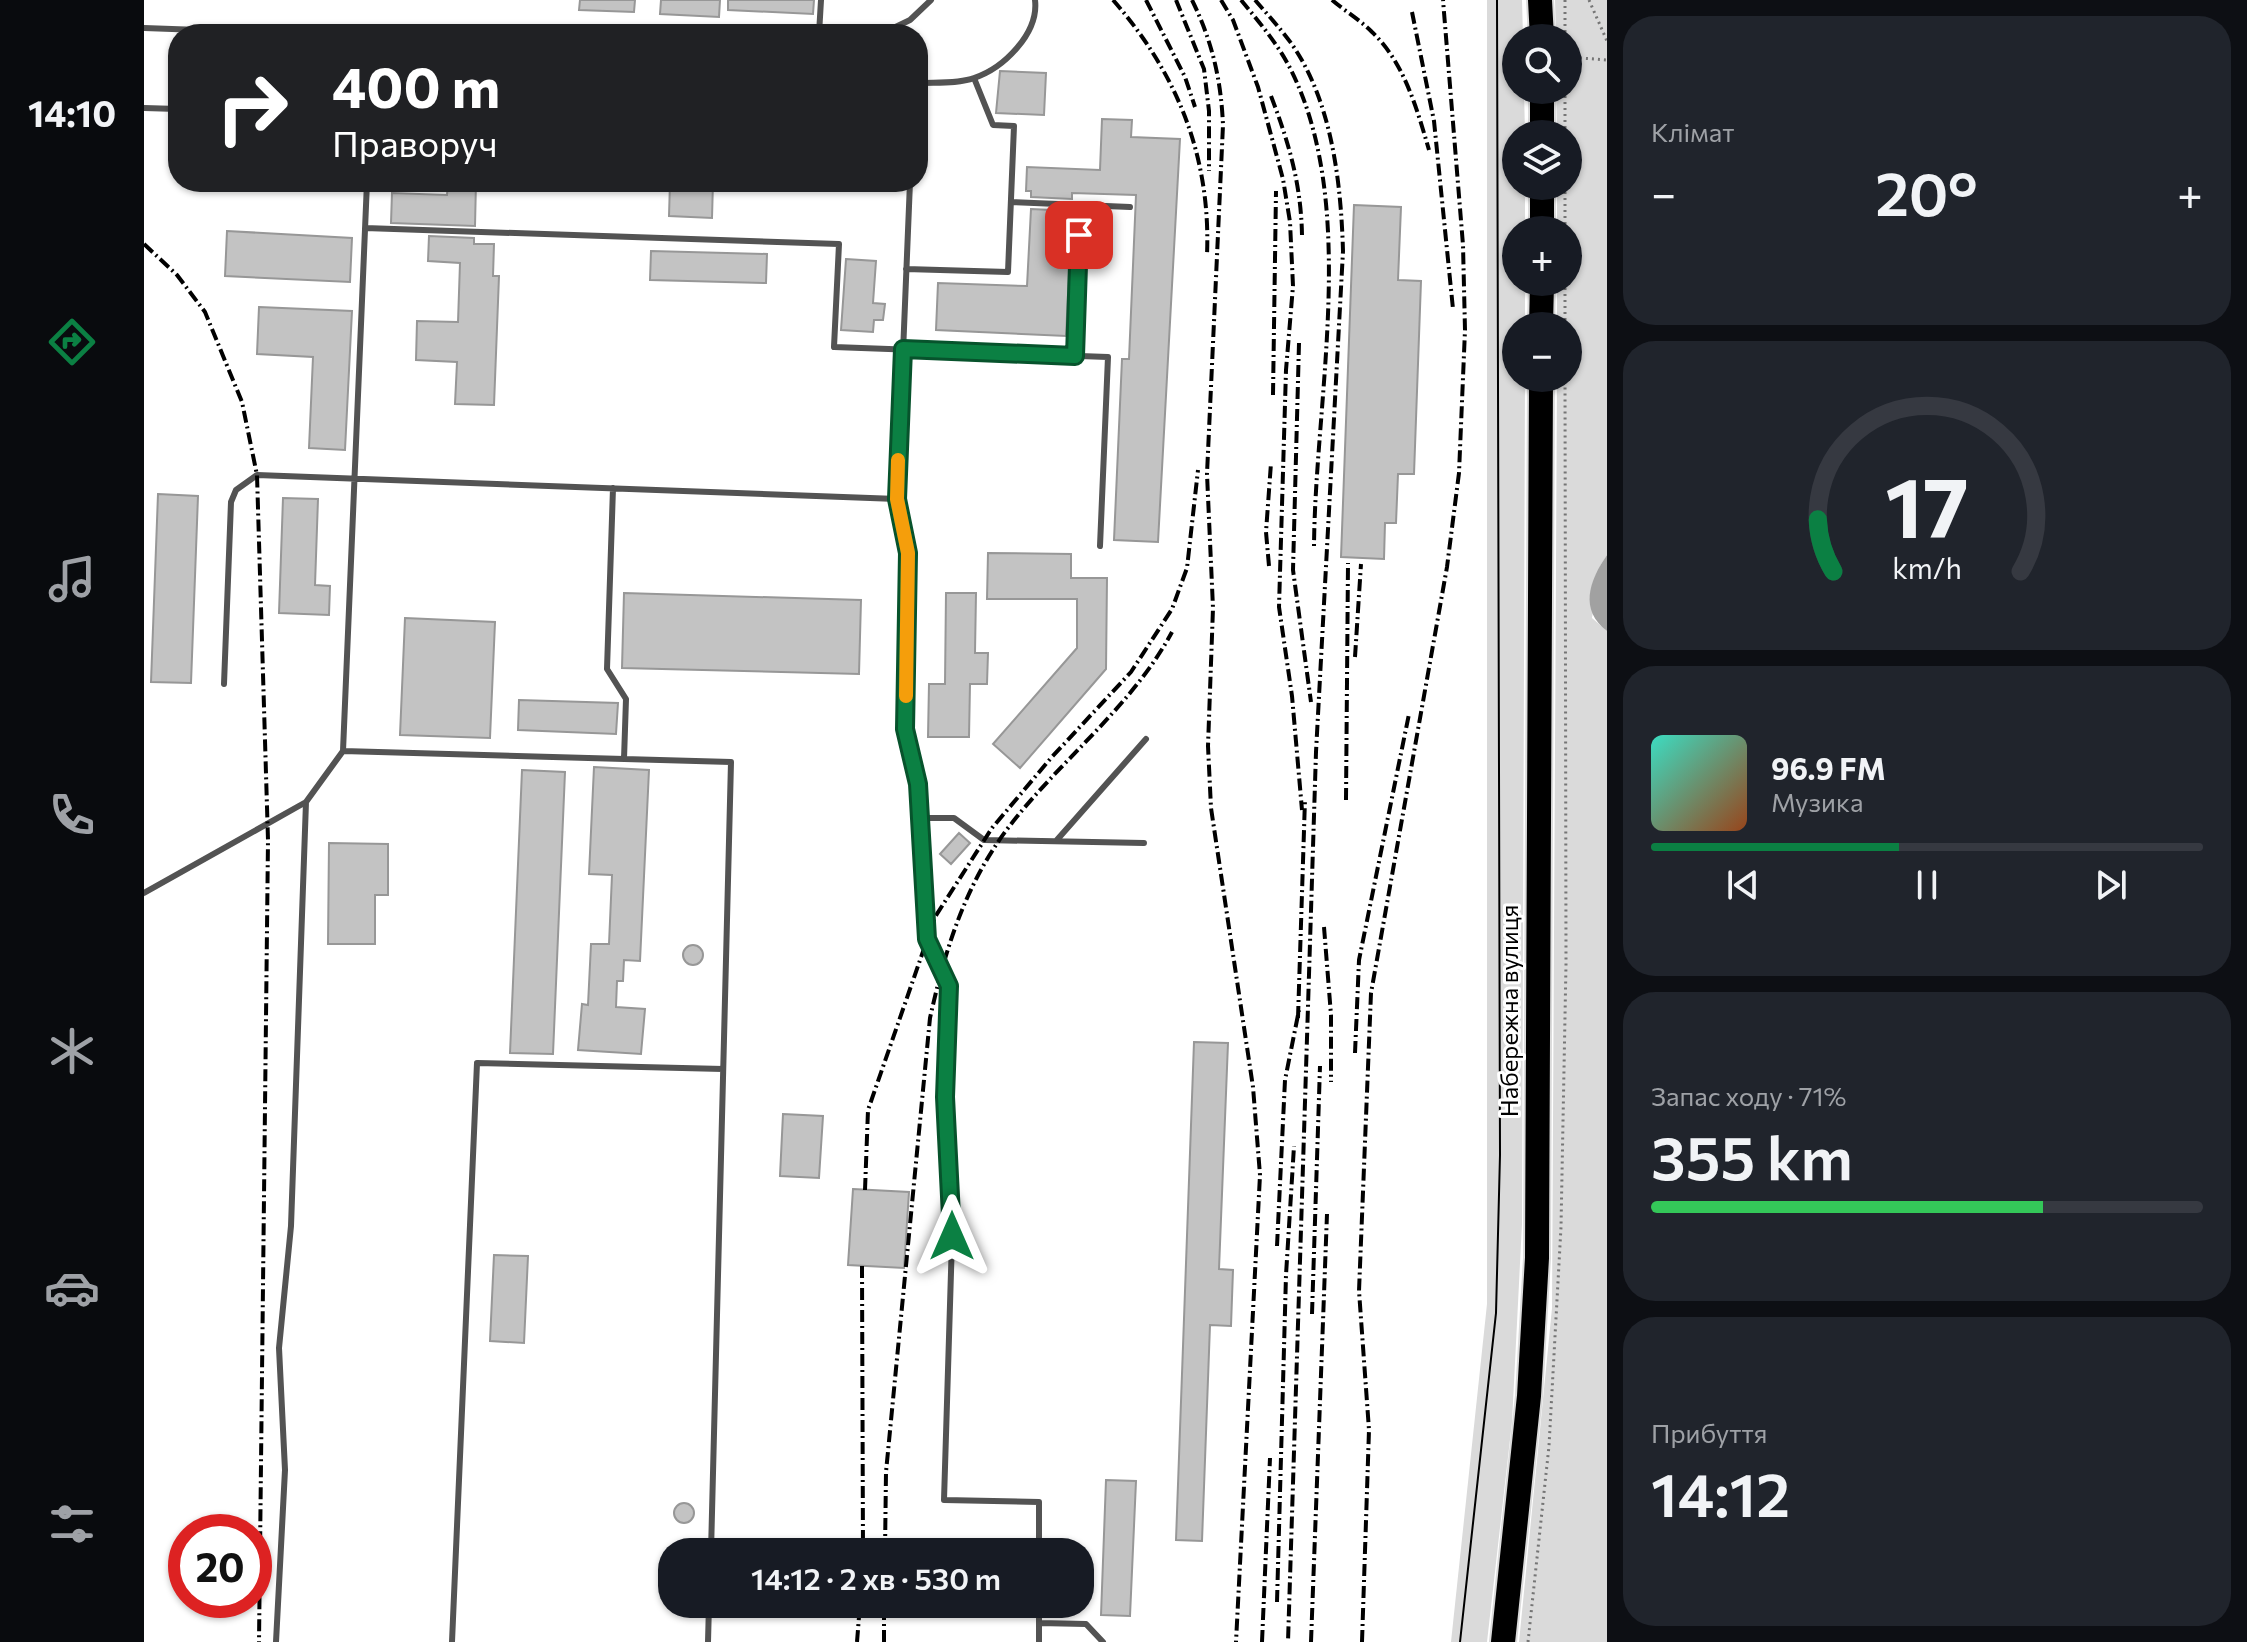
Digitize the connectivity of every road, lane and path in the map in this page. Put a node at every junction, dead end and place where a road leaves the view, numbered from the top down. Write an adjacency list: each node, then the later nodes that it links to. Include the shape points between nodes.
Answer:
1 (821, 0): 7 (lane)
2 (931, 0): 8 (lane)
3 (1035, 0): 16 (lane, via 1026,39)
4 (1540, 0): 9 (highway)
5 (1565, 0): 10 (path)
6 (1589, 0): 13 (path)
7 (820, 24)
8 (902, 24)
9 (1541, 24)
10 (1565, 24)
11 (144, 28): 12 (lane)
12 (168, 29)
13 (1607, 41)
14 (1582, 58): 15 (path)
15 (1607, 60)
16 (974, 78): 17 (lane); 22 (lane, via 993,125 1014,126)
17 (928, 82)
18 (144, 108): 19 (lane)
19 (168, 109)
20 (367, 192): 25 (lane)
21 (910, 192): 26 (lane)
22 (1011, 202): 23 (lane); 26 (lane, via 1008,272)
23 (1081, 205): 24 (lane); 28 (lane)
24 (1130, 207)
25 (365, 228): 27 (lane, via 839,244 834,347); 30 (lane)
26 (906, 269): 27 (lane)
27 (903, 349): 28 (lane); 32 (lane)
28 (1075, 356): 33 (lane, via 1108,357)
29 (1541, 392): 54 (highway, Набережна вулиця, via 1537,1258 1529,1396)
30 (354, 478): 31 (lane); 34 (lane, via 257,475 236,490 231,502); 36 (lane)
31 (613, 488): 32 (lane); 37 (lane, via 607,669 626,699)
32 (897, 499): 39 (lane, via 908,553 905,729)
33 (1100, 546)
34 (224, 684)
35 (1146, 739): 40 (lane)
36 (343, 751): 37 (lane); 38 (lane)
37 (624, 759): 43 (lane, via 731,762)
38 (306, 802): 42 (lane); 49 (lane, via 291,1226 279,1348 285,1470)
39 (920, 818): 40 (lane, via 954,818 984,840); 45 (lane, via 927,939 949,986 945,1097 953,1207 944,1500 1039,1502)
40 (1056, 841): 41 (lane)
41 (1144, 843)
42 (144, 893)
43 (723, 1069): 44 (lane); 50 (lane, via 477,1063)
44 (711, 1538)
45 (1039, 1538)
46 (709, 1618): 51 (lane)
47 (1039, 1618): 48 (lane)
48 (1039, 1623): 52 (lane); 53 (lane, via 1086,1624)
49 (276, 1642)
50 (452, 1642)
51 (708, 1642)
52 (1039, 1642)
53 (1103, 1642)
54 (1503, 1642)

